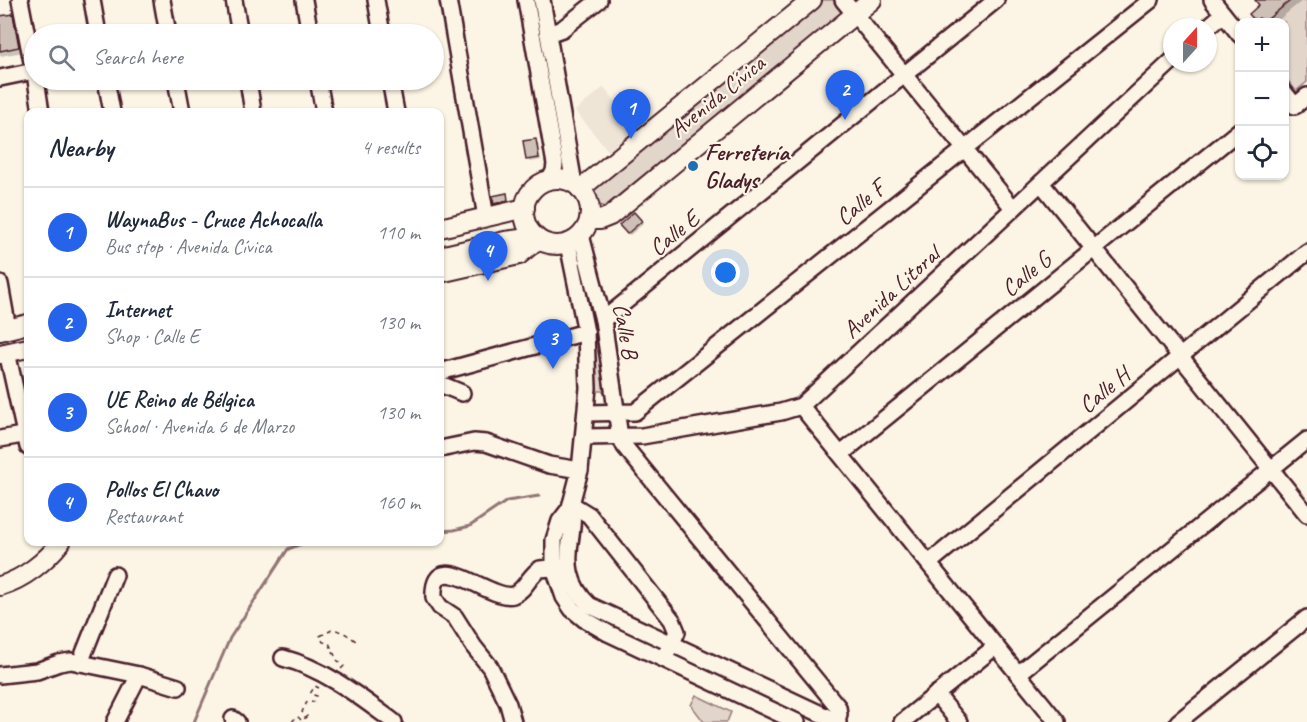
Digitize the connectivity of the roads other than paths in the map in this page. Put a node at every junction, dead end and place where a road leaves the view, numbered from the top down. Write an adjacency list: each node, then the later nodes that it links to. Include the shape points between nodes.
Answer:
1 (20, 0): 19 (street)
2 (92, 0): 20 (street)
3 (162, 0): 21 (street)
4 (234, 0): 22 (street)
5 (304, 0): 23 (street)
6 (376, 0): 24 (street)
7 (448, 0): 50 (street)
8 (526, 0): 45 (street, via 555,164)
9 (542, 0): 26 (street)
10 (599, 0): 26 (street, via 562,29)
11 (812, 0): 47 (main road, Avenida Cívica)
12 (872, 0): 16 (main road, Avenida Cívica)
13 (996, 0): 29 (street, Calle E)
14 (1151, 0): 44 (street, Calle F)
15 (1212, 0): 17 (street)
16 (849, 7): 29 (street); 52 (main road, Avenida Cívica, via 610,216)
17 (1223, 14): 18 (street); 25 (street)
18 (1217, 19)
19 (25, 24)
20 (96, 24)
21 (166, 24)
22 (238, 24)
23 (308, 24)
24 (380, 24)
25 (1235, 30)
26 (548, 34): 47 (street)
27 (1163, 69): 46 (street, Avenida Litoral)
28 (24, 74): 30 (street)
29 (904, 75): 44 (street); 59 (street, Calle E)
30 (0, 78)
31 (38, 90): 37 (street)
32 (108, 90): 38 (street)
33 (178, 90): 39 (street)
34 (250, 90): 40 (street)
35 (320, 90): 41 (street)
36 (392, 90): 42 (street)
37 (40, 108)
38 (111, 108)
39 (181, 108)
40 (252, 108)
41 (323, 108)
42 (395, 108)
43 (1235, 133): 54 (street, Calle G)
44 (964, 149): 49 (street); 70 (street, Calle F, via 635,412)
45 (550, 180): 47 (main road); 48 (main road, via 534,189)
46 (1041, 183): 49 (street, Avenida Litoral); 54 (street)
47 (577, 186): 52 (main road, via 589,202)
48 (525, 208): 50 (main road); 53 (main road, via 528,227)
49 (1013, 208): 69 (street, Avenida Litoral)
50 (486, 217): 51 (main road)
51 (444, 227)
52 (579, 233): 53 (main road, via 551,245); 59 (street, Calle B); 62 (street, Calle B)
53 (537, 238): 56 (main road); 57 (main road, via 519,255)
54 (1093, 249): 65 (street); 79 (street, Calle G)
55 (1307, 252): 65 (street, Calle H)
56 (444, 255)
57 (444, 272)
58 (0, 284): 61 (street)
59 (603, 320): 70 (street, Calle B)
60 (24, 325): 61 (main road)
61 (4, 330)
62 (586, 332): 66 (street); 71 (street, Calle B)
63 (24, 349): 64 (main road)
64 (4, 353): 72 (street)
65 (1180, 357): 80 (street); 85 (street, Calle H)
66 (444, 371)
67 (444, 386): 68 (street)
68 (462, 393)
69 (801, 406): 74 (street, Avenida Litoral); 79 (street)
70 (616, 412): 71 (street, Calle F); 74 (street, Calle B)
71 (587, 413): 73 (street, Calle B)
72 (24, 424)
73 (585, 437): 74 (street, Avenida Litoral); 81 (street, Calle B)
74 (620, 437): 104 (street, via 838,707)
75 (24, 438): 76 (street)
76 (0, 439)
77 (1307, 440): 80 (street)
78 (444, 448): 81 (street, via 486,443 549,465)
79 (841, 454): 85 (street)
80 (1271, 469): 83 (street); 95 (street)
81 (580, 470): 82 (street, Calle B)
82 (571, 506): 86 (street, Calle B, via 560,521 554,540); 90 (street, via 589,515 672,620 677,633)
83 (1307, 514)
84 (57, 546): 88 (main road, via 26,574)
85 (929, 563): 91 (street)
86 (561, 567): 90 (street, via 589,605); 93 (street, via 564,597 578,614); 102 (street, via 540,569 512,595 491,592 452,574 443,575 434,590 440,607 455,617 490,667)
87 (115, 575): 94 (street)
88 (0, 586)
89 (1307, 618): 108 (street)
90 (671, 644): 93 (street); 104 (street)
91 (996, 646): 95 (street); 99 (street)
92 (283, 658): 101 (street, via 329,677)
93 (663, 660): 103 (street)
94 (80, 663): 96 (street, via 59,663 37,671); 97 (street)
95 (1018, 674): 107 (street)
96 (0, 675)
97 (139, 675): 98 (street); 100 (street)
98 (178, 687)
99 (936, 694): 105 (street); 106 (street)
100 (115, 722)
101 (394, 722)
102 (513, 722)
103 (797, 722)
104 (837, 722)
105 (902, 722)
106 (959, 722)
107 (1057, 722)
108 (1178, 722)

